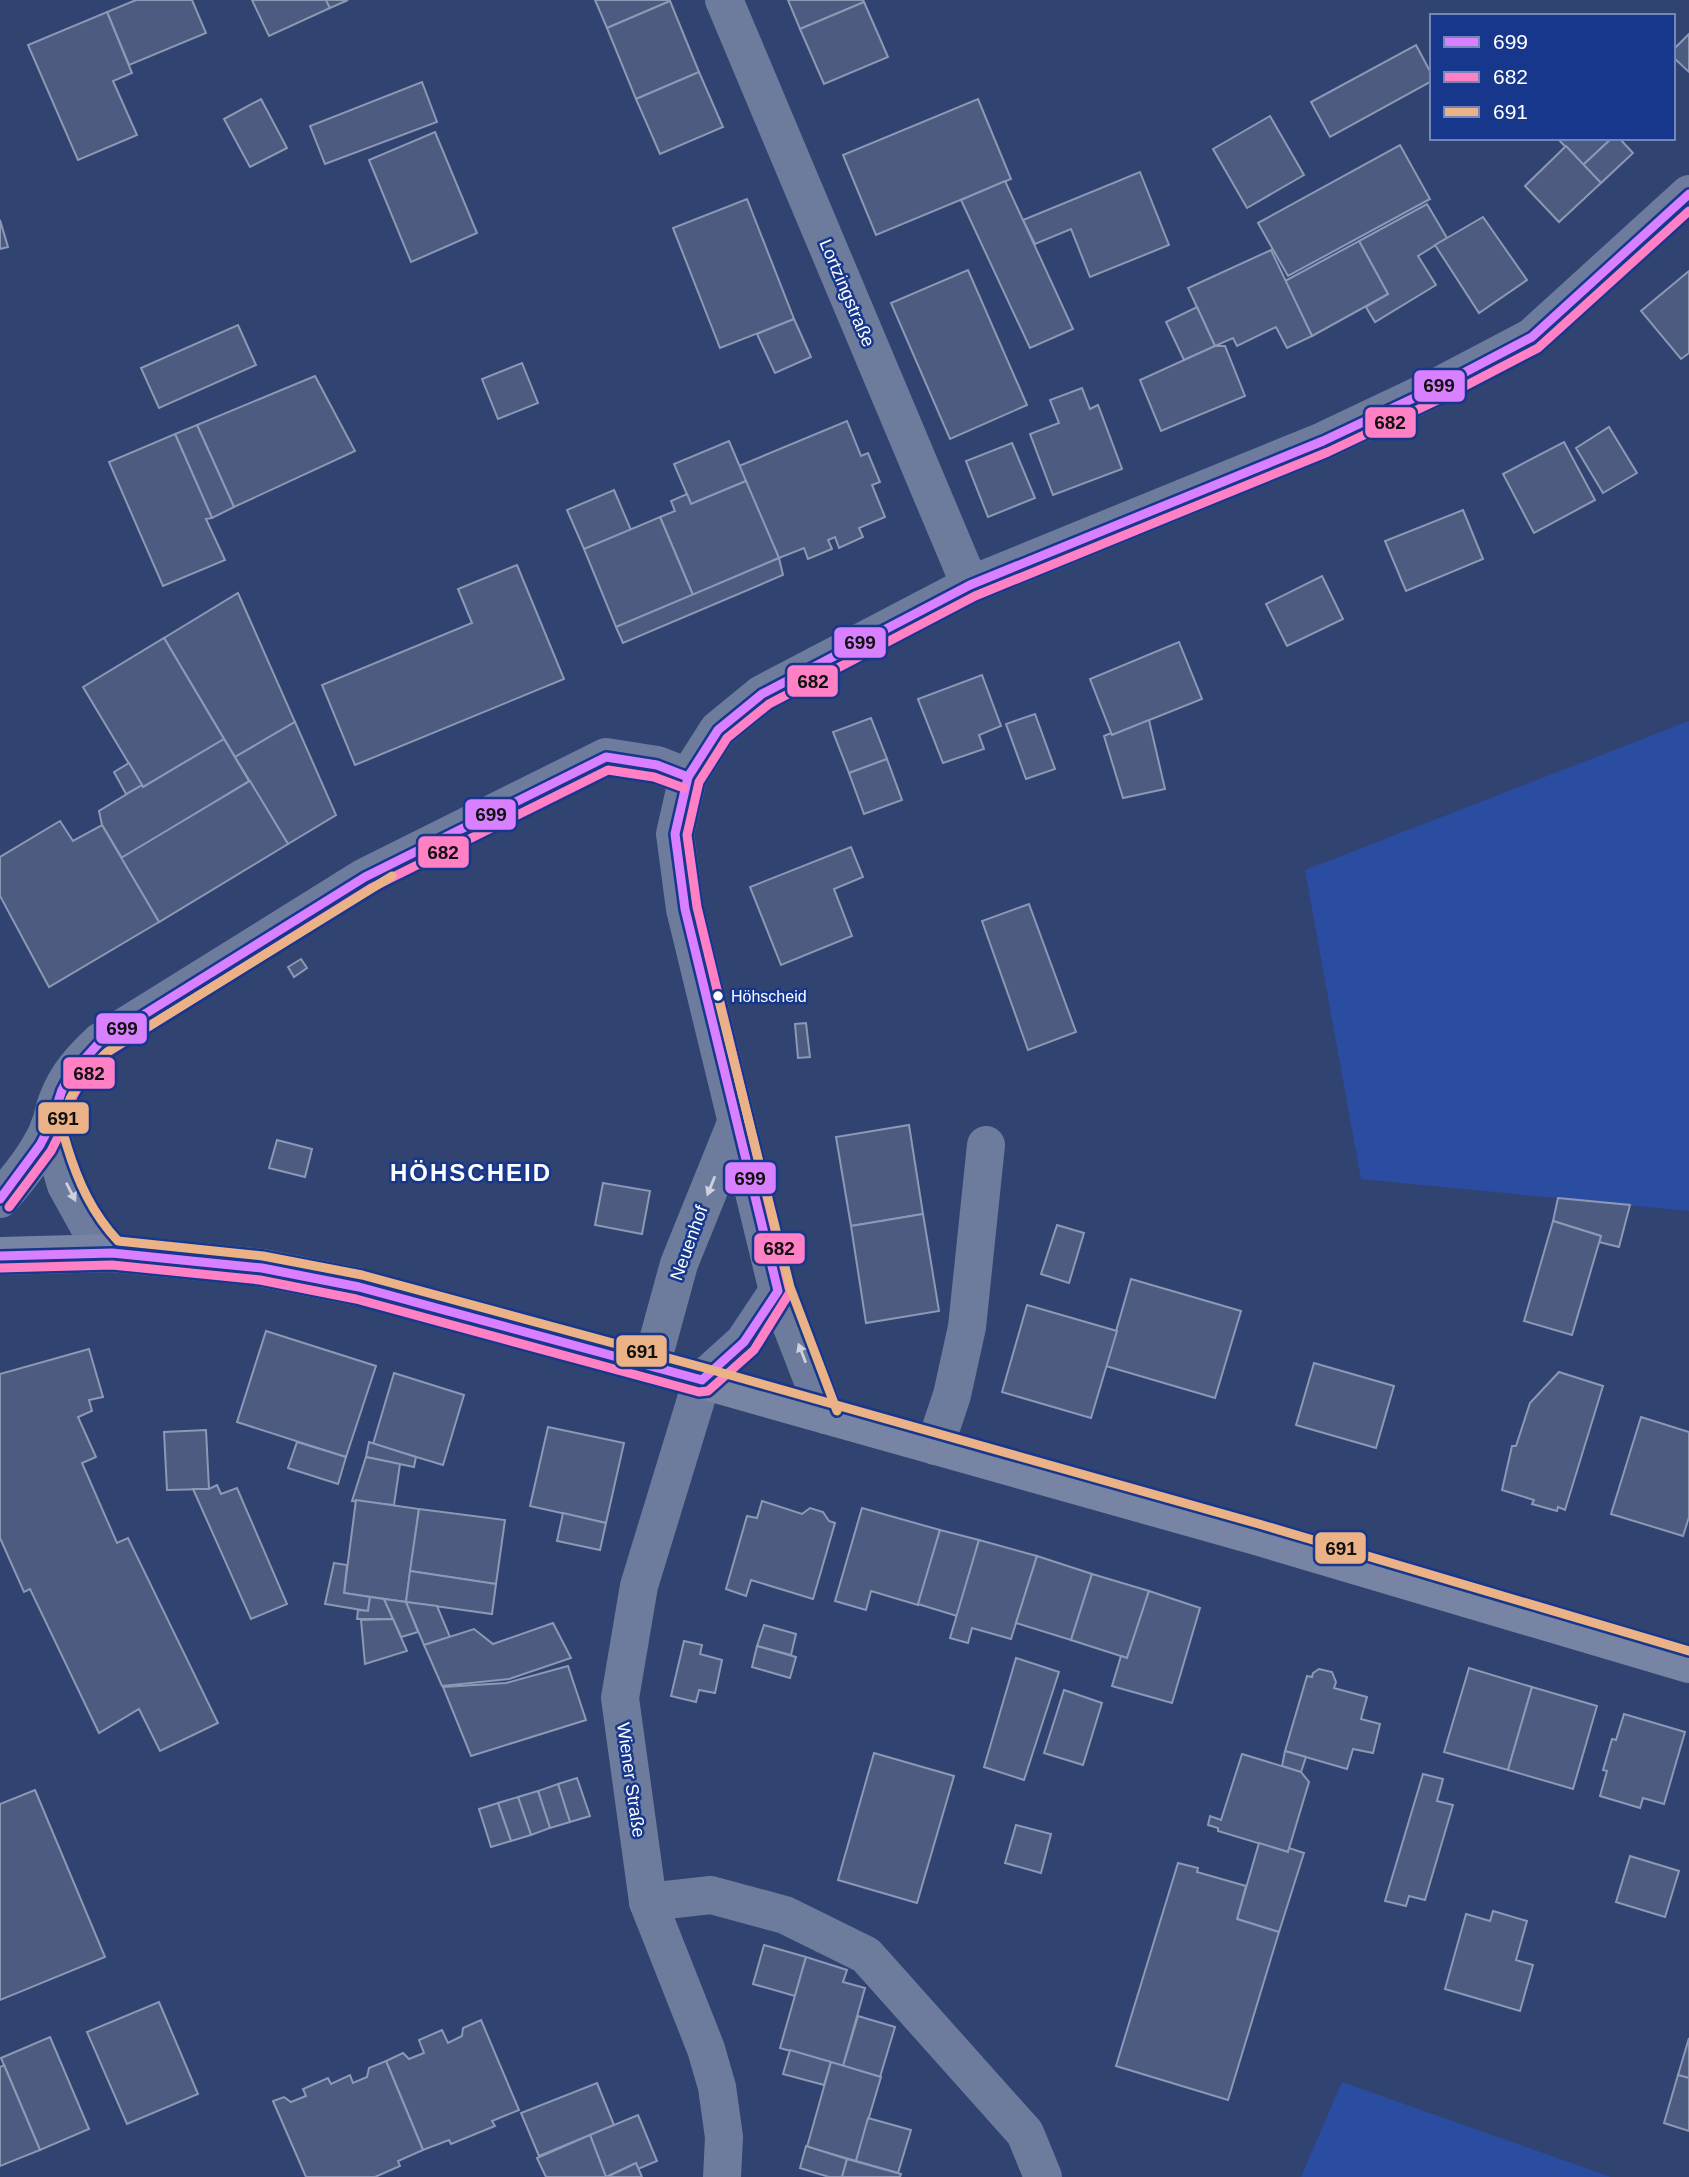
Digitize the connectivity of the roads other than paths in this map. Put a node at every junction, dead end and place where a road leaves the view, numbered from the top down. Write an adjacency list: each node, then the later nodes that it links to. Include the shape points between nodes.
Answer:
1 (724, 0): 3 (street, Lortzingstraße)
2 (1689, 194): 3 (street, via 1532,337 1323,441)
3 (970, 585): 4 (street, via 762,694 718,730)
4 (688, 776): 5 (street, via 675,834 685,909); 6 (street, via 657,765 606,757 365,877 100,1042 66,1080)
5 (736, 1123): 11 (street); 12 (street, Neuenhof, one-way to 12, via 679,1264)
6 (49, 1128): 8 (street, via 18,1180); 9 (street, one-way to 9, via 66,1185 91,1230)
7 (986, 1145): 15 (street, via 967,1327 953,1395)
8 (0, 1199)
9 (112, 1253): 10 (main road); 12 (main road, via 262,1268 359,1287)
10 (0, 1256)
11 (778, 1291): 13 (street, via 744,1342); 14 (street, one-way to 11)
12 (651, 1366): 13 (main road)
13 (702, 1380): 14 (main road); 17 (street, Wiener Straße, via 639,1586 620,1698)
14 (826, 1415): 15 (main road)
15 (934, 1446): 16 (main road)
16 (1689, 1664)
17 (648, 1902): 18 (street, Wiener Straße, via 717,2087 724,2137); 19 (street, via 711,1895 785,1915 866,1955 1026,2133)
18 (722, 2177)
19 (1043, 2177)

